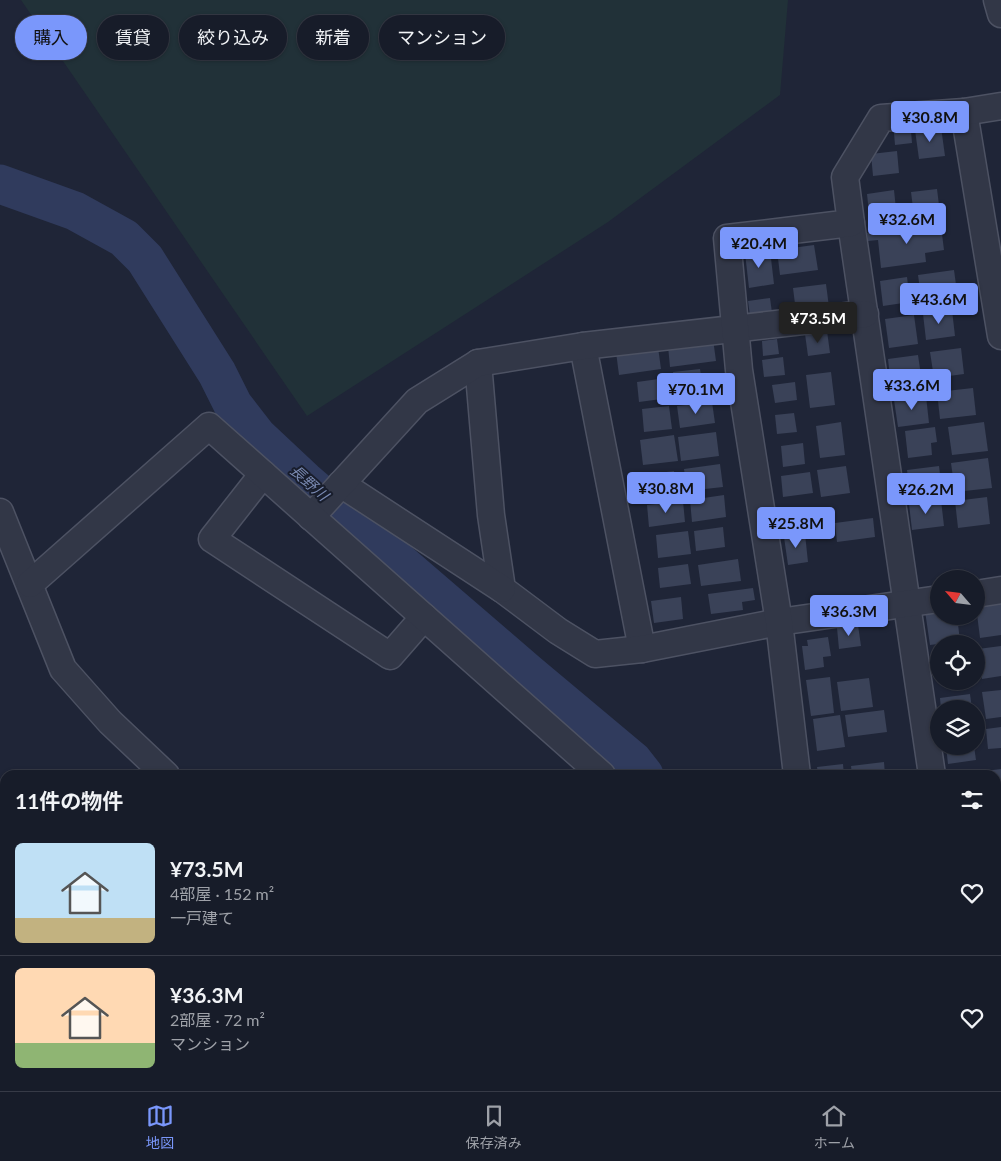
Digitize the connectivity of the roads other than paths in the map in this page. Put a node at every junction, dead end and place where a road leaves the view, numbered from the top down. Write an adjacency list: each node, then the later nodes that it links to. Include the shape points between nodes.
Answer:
1 (998, 0): 2 (street)
2 (1001, 14)
3 (1001, 106): 4 (street)
4 (964, 112): 5 (street, via 881,118 845,177); 8 (street)
5 (852, 222): 6 (street); 7 (street, via 727,238)
6 (865, 314): 7 (street); 20 (street)
7 (735, 330): 9 (street); 22 (street)
8 (1001, 336)
9 (583, 346): 10 (street); 23 (street)
10 (478, 363): 12 (street, via 417,402); 16 (street, via 491,515)
11 (263, 474): 14 (street); 15 (street, via 209,426); 21 (street, via 212,539 390,656)
12 (341, 484): 14 (street); 16 (street)
13 (0, 512): 15 (street)
14 (311, 517): 21 (street)
15 (30, 584): 24 (street, via 63,669 110,722)
16 (502, 589): 23 (street, via 595,654)
17 (1001, 590): 18 (street)
18 (985, 593)
19 (930, 600): 20 (street)
20 (907, 603): 22 (street); 27 (street)
21 (424, 617): 25 (street)
22 (779, 622): 23 (street); 26 (street)
23 (642, 649)
24 (161, 770)
25 (596, 770)
26 (796, 770)
27 (931, 770)

